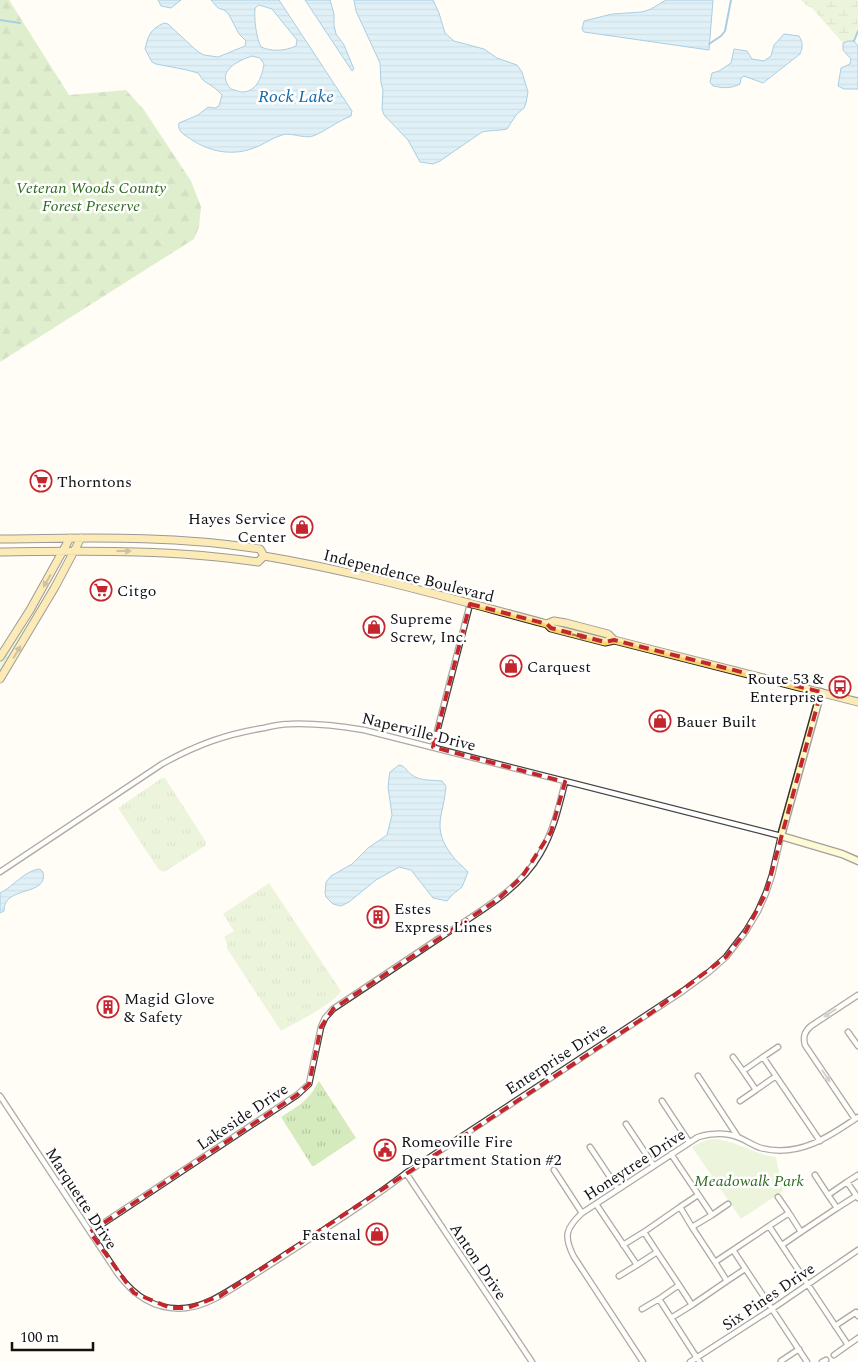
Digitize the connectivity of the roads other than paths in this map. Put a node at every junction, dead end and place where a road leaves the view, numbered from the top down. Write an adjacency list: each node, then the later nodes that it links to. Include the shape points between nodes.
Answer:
1 (70, 538): 2 (main road, Independence Boulevard); 3 (main road, Independence Boulevard); 6 (main road)
2 (81, 538): 4 (main road); 7 (main road, Independence Boulevard, via 203,542 260,549)
3 (0, 539)
4 (75, 551): 6 (main road); 7 (main road, Independence Boulevard, one-way to 7, via 161,552 258,562); 10 (main road, one-way to 4)
5 (0, 552): 6 (main road)
6 (62, 552): 9 (main road, one-way to 9)
7 (264, 556): 8 (main road, Independence Boulevard, via 330,568)
8 (470, 604): 11 (main road, Independence Boulevard, via 605,642 614,640); 13 (street)
9 (0, 657)
10 (0, 679)
11 (820, 692): 12 (main road, Independence Boulevard); 15 (street, Enterprise Drive)
12 (858, 702)
13 (433, 747): 14 (street, Naperville Drive); 17 (street, Naperville Drive, via 329,725 289,724 217,738 162,764)
14 (565, 782): 15 (street, Naperville Drive); 58 (street, Lakeside Drive, via 551,832 540,855 522,877 497,900 333,1009 321,1028 308,1084 297,1095)
15 (781, 836): 16 (street, Naperville Drive); 40 (street, Enterprise Drive, via 772,875 758,911 724,959 656,1009)
16 (858, 861)
17 (0, 872)
18 (858, 995): 31 (street, one-way to 31, via 804,1033 805,1045)
19 (848, 1032): 20 (street)
20 (858, 1046)
21 (778, 1048): 23 (street)
22 (733, 1057): 24 (street)
23 (763, 1058): 24 (street); 26 (street)
24 (743, 1072): 27 (street)
25 (698, 1076): 33 (street)
26 (776, 1076): 27 (street); 34 (street)
27 (756, 1090): 30 (street)
28 (0, 1096): 58 (street, Marquette Drive)
29 (662, 1101): 35 (street)
30 (740, 1101)
31 (856, 1118): 34 (street, Honeytree Drive)
32 (626, 1124): 38 (street)
33 (738, 1137): 34 (street, Honeytree Drive, via 759,1148 779,1151 799,1149); 35 (street, Honeytree Drive, via 714,1133)
34 (820, 1141)
35 (689, 1142): 37 (street, Honeytree Drive)
36 (590, 1147): 44 (street)
37 (671, 1154): 38 (street, Honeytree Drive); 45 (street)
38 (654, 1166): 44 (street, Honeytree Drive)
39 (554, 1170): 53 (street)
40 (406, 1173): 74 (street, Enterprise Drive, via 214,1299 187,1308); 86 (street, Anton Drive)
41 (815, 1175): 46 (street)
42 (858, 1175): 43 (street)
43 (847, 1182): 46 (street); 48 (street)
44 (618, 1190): 49 (street, Honeytree Drive)
45 (698, 1195): 51 (street); 55 (street)
46 (828, 1195): 52 (street)
47 (778, 1196): 54 (street)
48 (857, 1197): 52 (street)
49 (596, 1204): 53 (street, Honeytree Drive); 61 (street)
50 (728, 1204): 55 (street)
51 (680, 1207): 57 (street); 59 (street)
52 (837, 1208): 60 (street)
53 (582, 1213): 87 (street, Honeytree Drive, via 569,1228 569,1247)
54 (789, 1213): 56 (street); 60 (street)
55 (712, 1215): 57 (street)
56 (769, 1226): 62 (street); 63 (street)
57 (692, 1227): 66 (street)
58 (90, 1232): 74 (street, Marquette Drive, via 125,1284)
59 (644, 1232): 61 (street); 65 (street)
60 (801, 1232): 62 (street)
61 (623, 1245): 67 (street)
62 (782, 1245): 72 (street)
63 (733, 1250): 66 (street); 68 (street)
64 (858, 1250): 72 (street, Six Pines Drive)
65 (657, 1252): 67 (street); 71 (street)
66 (714, 1262): 70 (street)
67 (637, 1265): 69 (street)
68 (745, 1269): 70 (street); 76 (street)
69 (619, 1276)
70 (727, 1281): 75 (street)
71 (679, 1285): 73 (street); 75 (street)
72 (808, 1285): 76 (street, Six Pines Drive); 80 (street)
73 (659, 1299): 77 (street); 79 (street)
74 (153, 1304)
75 (692, 1305): 79 (street)
76 (772, 1309): 83 (street); 85 (street, Six Pines Drive)
77 (642, 1310)
78 (857, 1313): 80 (street)
79 (671, 1318): 85 (street)
80 (835, 1326): 82 (street)
81 (858, 1338): 82 (street)
82 (848, 1345): 84 (street)
83 (799, 1349): 89 (street); 90 (street)
84 (834, 1354)
85 (699, 1360): 88 (street, Six Pines Drive)
86 (532, 1362)
87 (643, 1362)
88 (690, 1362)
89 (781, 1362)
90 (807, 1362)

